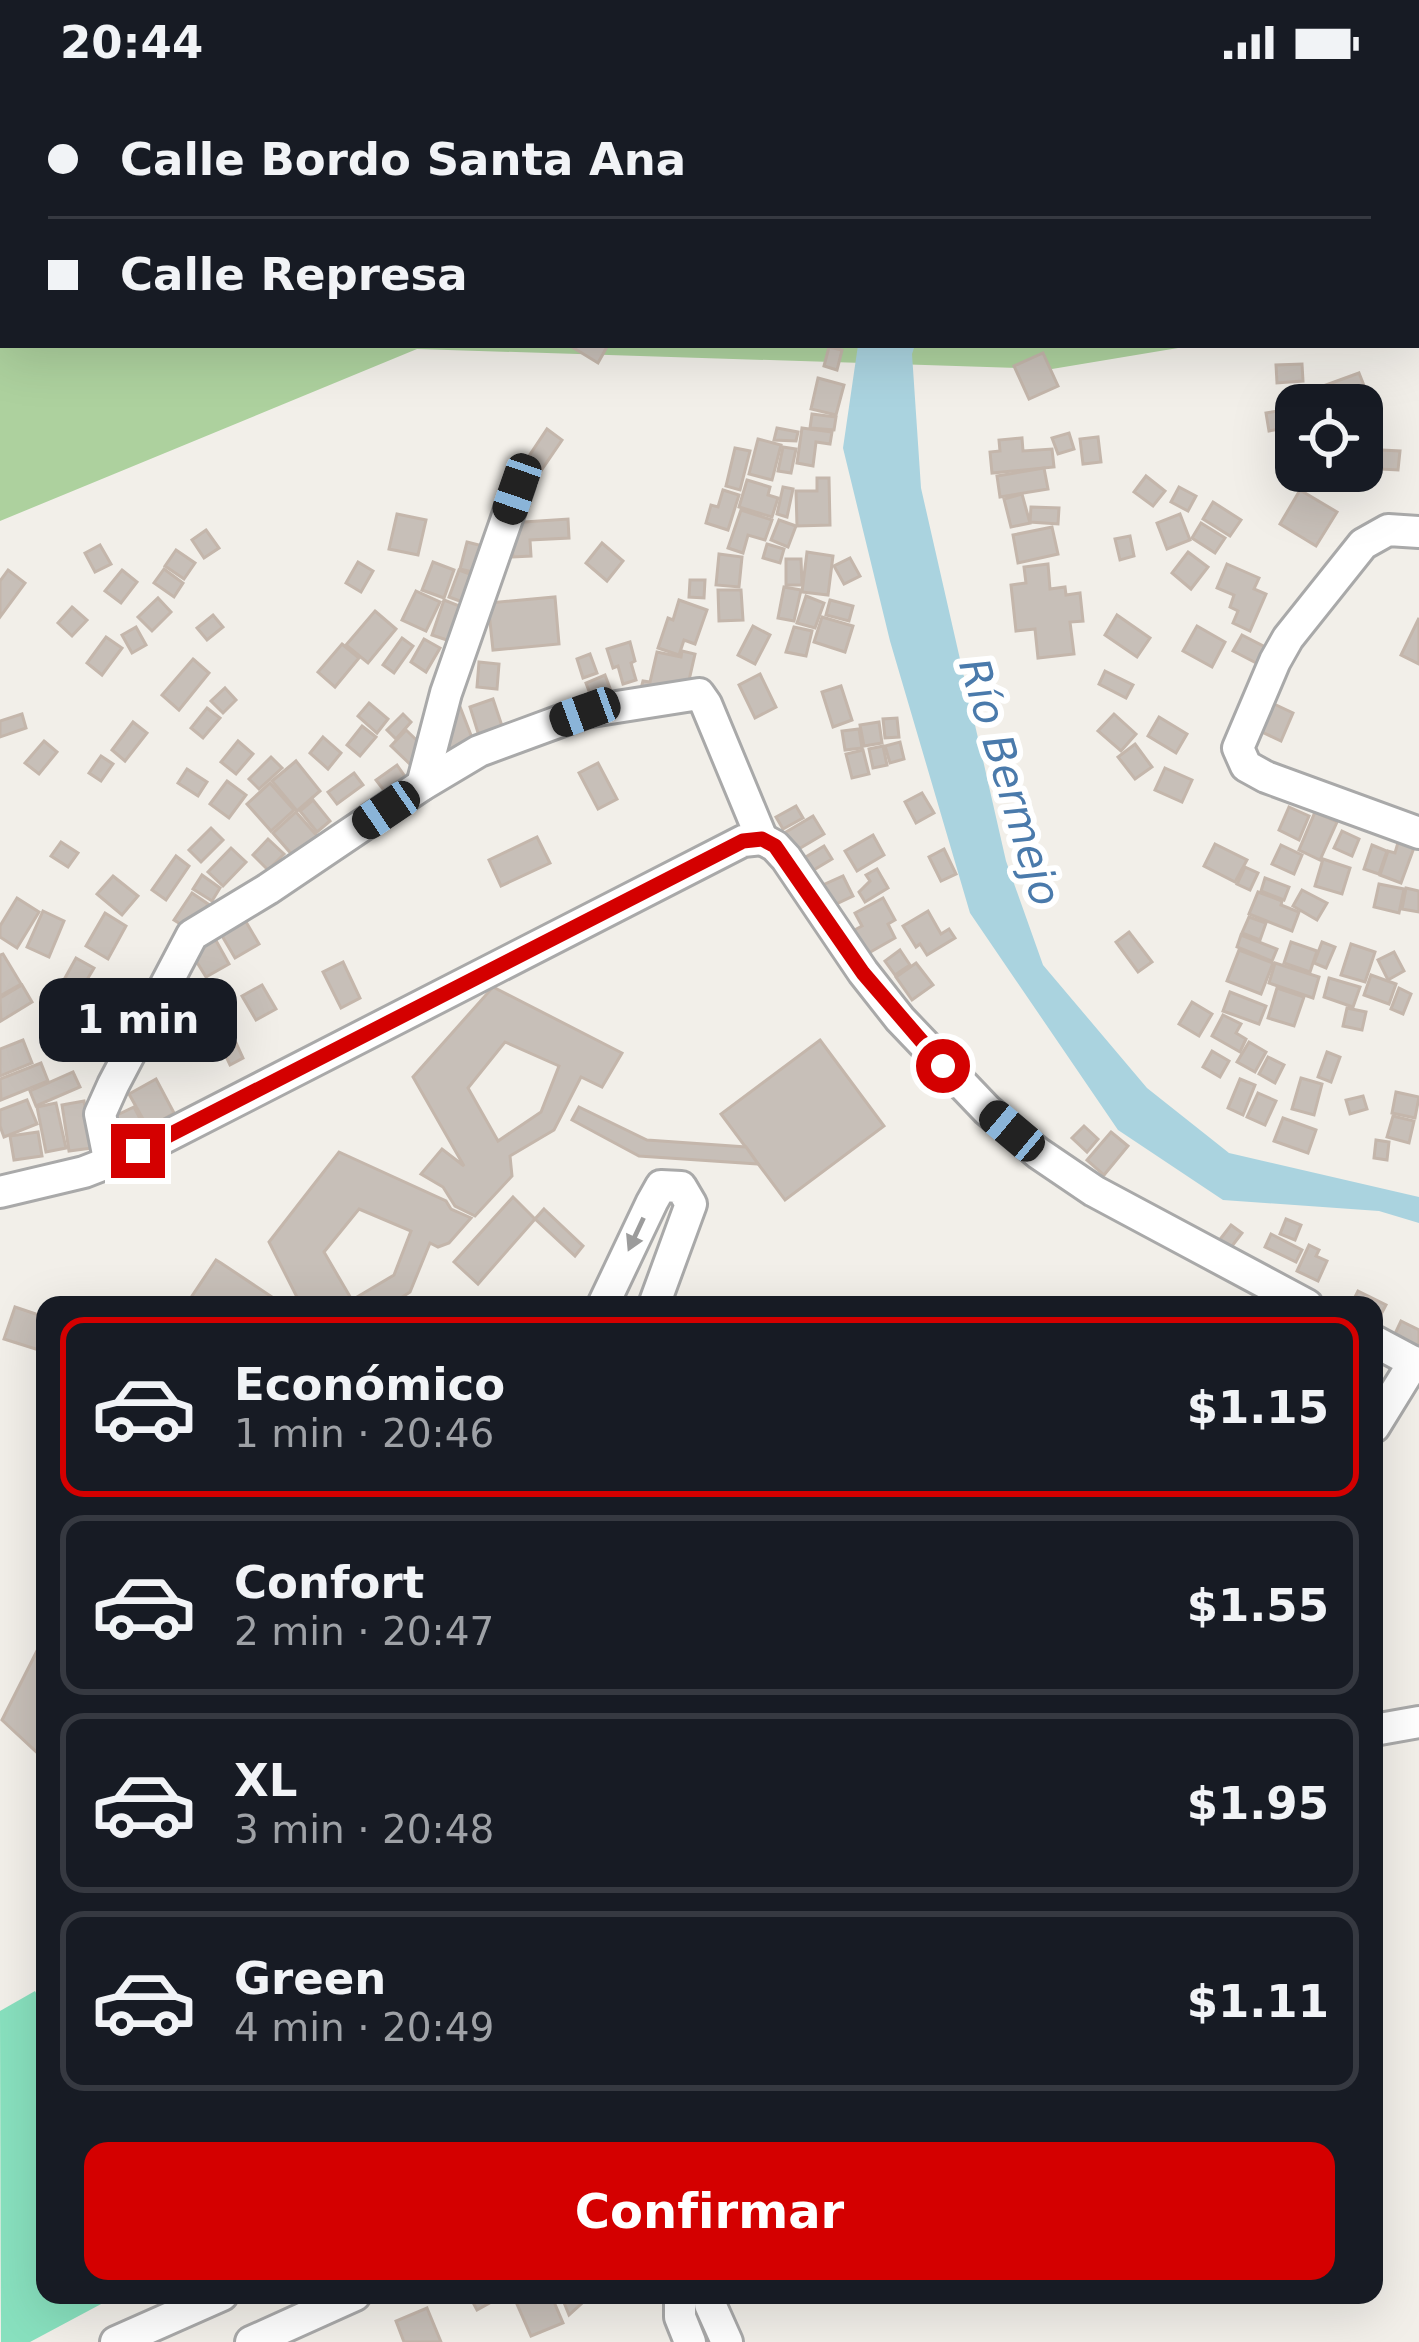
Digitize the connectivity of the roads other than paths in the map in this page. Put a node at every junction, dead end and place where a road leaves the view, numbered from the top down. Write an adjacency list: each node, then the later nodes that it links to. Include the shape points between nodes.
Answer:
1 (519, 484): 3 (street)
2 (1419, 532): 4 (street, via 1388,530 1363,544 1288,638 1238,748 1246,766 1266,777)
3 (422, 785): 5 (street, via 479,751 585,712 699,694); 6 (street, via 192,935 100,1114)
4 (1419, 833)
5 (762, 839): 6 (street, via 743,841); 10 (street, via 786,858 900,1018 987,1110 1094,1191)
6 (110, 1164): 7 (street)
7 (0, 1192)
8 (607, 1296): 9 (street, one-way to 8, via 691,1204 681,1187 662,1186)
9 (657, 1296)
10 (1289, 1296)
11 (1383, 1346): 12 (street)
12 (1416, 1364): 13 (street)
13 (1383, 1414)
14 (1419, 1722): 15 (street)
15 (1383, 1728)
16 (202, 2304): 21 (street)
17 (344, 2304): 20 (street)
18 (680, 2304): 23 (street)
19 (710, 2304): 24 (street)
20 (313, 2329): 22 (street)
21 (116, 2342)
22 (250, 2342)
23 (690, 2342)
24 (728, 2342)

